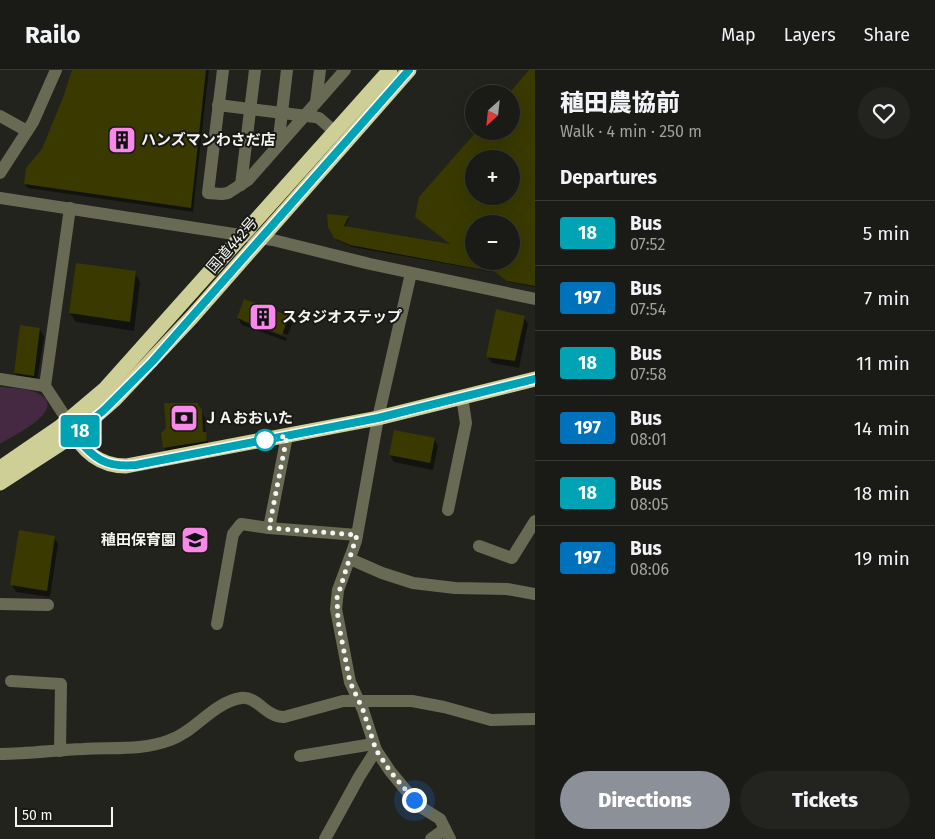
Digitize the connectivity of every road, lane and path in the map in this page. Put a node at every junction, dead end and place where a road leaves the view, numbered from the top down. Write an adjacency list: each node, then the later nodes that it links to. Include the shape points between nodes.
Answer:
1 (56, 70): 15 (street)
2 (223, 70): 10 (street)
3 (255, 70): 11 (street)
4 (287, 70): 12 (street)
5 (320, 70): 9 (street)
6 (345, 70): 9 (street)
7 (390, 70): 16 (highway, 国道442号)
8 (409, 70): 23 (highway, 国道442号)
9 (316, 102): 13 (street)
10 (218, 105): 11 (street); 19 (street, via 208,193 228,193)
11 (250, 109): 12 (street); 19 (street)
12 (282, 113): 13 (street); 17 (street)
13 (305, 115): 16 (street, via 319,118); 17 (street)
14 (0, 116): 15 (street)
15 (28, 131): 18 (street)
16 (335, 132): 22 (highway, 国道442号)
17 (278, 146): 19 (street)
18 (0, 173)
19 (241, 186)
20 (0, 198): 21 (street)
21 (70, 208): 22 (street); 28 (street)
22 (243, 235): 23 (street); 31 (highway, 国道442号, via 105,389)
23 (261, 238): 24 (street); 32 (highway, 国道442号, via 152,362 110,405)
24 (411, 273): 25 (street); 30 (street)
25 (535, 299)
26 (0, 379): 28 (street)
27 (535, 379): 29 (highway)
28 (45, 386): 31 (street)
29 (462, 397): 30 (highway); 36 (street, via 466,423)
30 (378, 418): 33 (highway); 39 (street)
31 (68, 421): 32 (highway); 34 (highway, 国道442号)
32 (74, 435): 33 (highway, via 98,460 126,466); 35 (highway, 国道442号)
33 (287, 436): 38 (street)
34 (0, 468)
35 (0, 483)
36 (448, 510)
37 (534, 526): 40 (street, via 512,558)
38 (269, 528): 39 (street); 45 (street, via 244,523 235,530)
39 (357, 535): 41 (street)
40 (479, 546)
41 (350, 559): 42 (street, via 413,583); 47 (street, via 338,590 336,609 350,682)
42 (535, 594)
43 (0, 604): 44 (street)
44 (48, 605)
45 (217, 624)
46 (11, 681): 50 (street, via 61,684)
47 (359, 702): 48 (street, via 420,702 491,720); 49 (street); 50 (street, via 343,701 276,717 252,700 240,698 214,710 188,732 157,745)
48 (535, 719)
49 (374, 747): 52 (street); 53 (street, via 419,806 440,819); 54 (street)
50 (60, 750): 51 (street)
51 (0, 754)
52 (300, 756)
53 (447, 834): 55 (street)
54 (325, 839)
55 (431, 839)

